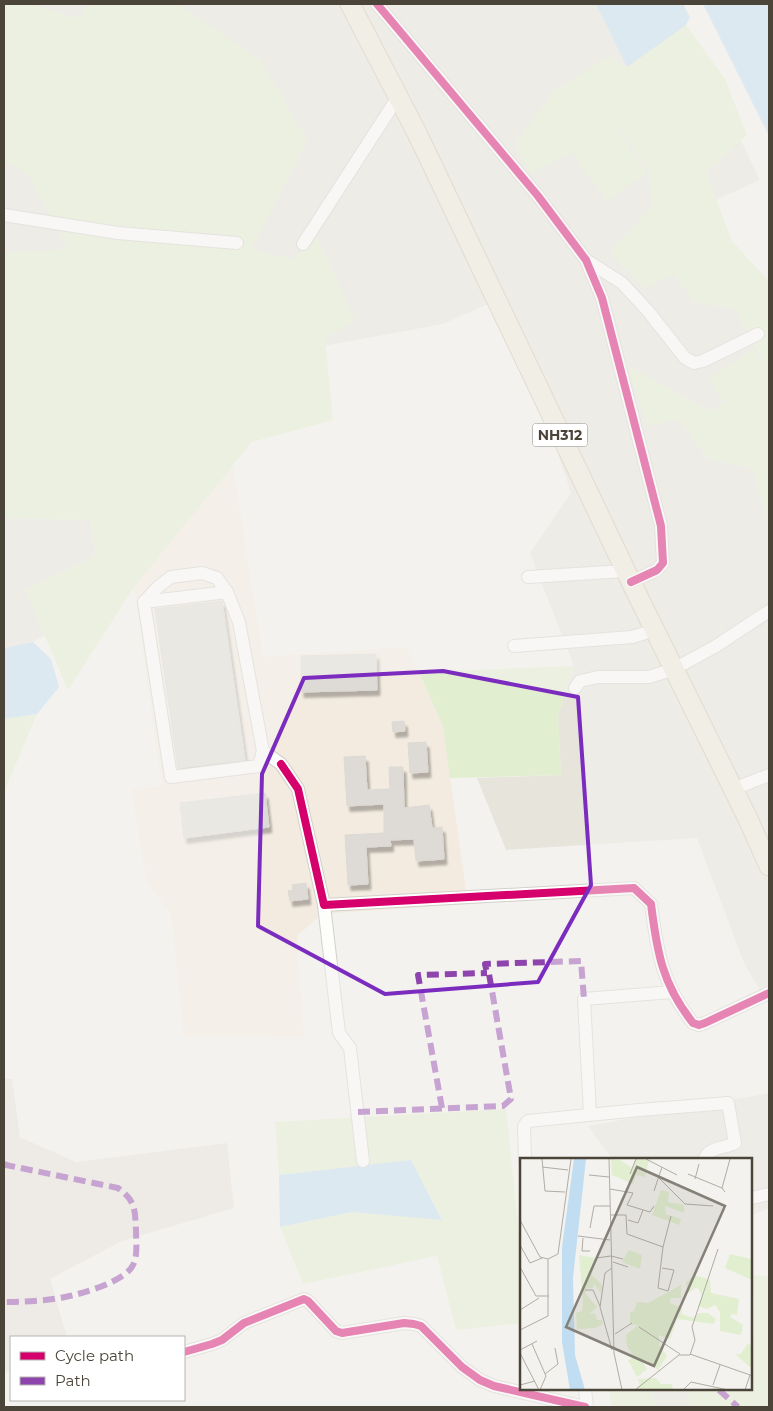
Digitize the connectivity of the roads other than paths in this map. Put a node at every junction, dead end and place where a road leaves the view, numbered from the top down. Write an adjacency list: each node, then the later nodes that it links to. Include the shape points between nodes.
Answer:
1 (350, 4): 3 (highway, NH312)
2 (377, 4): 7 (street, via 538,196)
3 (398, 97): 6 (street); 9 (highway, NH312)
4 (4, 215): 5 (street, via 118,233)
5 (236, 243)
6 (303, 244)
7 (586, 260): 8 (street, via 622,283 648,310 685,358 694,363 703,362); 9 (street, via 602,298 661,526 663,563 657,570)
8 (758, 334)
9 (628, 577): 10 (street); 14 (highway, NH312)
10 (528, 578)
11 (227, 592): 12 (street); 12 (street, via 217,578 202,573 171,577); 18 (street, via 238,622)
12 (144, 602): 18 (street, via 171,777 259,766)
13 (769, 611): 16 (street)
14 (655, 630): 15 (street, via 632,637); 16 (highway, NH312)
15 (514, 646)
16 (674, 670): 17 (street, via 649,677 598,677 580,681); 20 (highway, NH312)
17 (575, 688)
18 (263, 751): 22 (street, via 281,764 298,789)
19 (769, 775): 20 (street)
20 (733, 789): 21 (highway, NH312)
21 (769, 866)
22 (324, 905): 23 (street, via 634,888 651,904 661,965); 28 (street, via 339,1033 350,1048)
23 (672, 992): 24 (street, via 693,1023 699,1024); 25 (street, via 584,999)
24 (769, 993)
25 (590, 1114): 26 (street, via 526,1122); 27 (street, via 728,1104 735,1143 712,1150)
26 (524, 1158)
27 (705, 1158)
28 (363, 1160)
29 (769, 1194): 30 (street)
30 (753, 1198)
31 (185, 1352): 33 (street, via 222,1340 244,1323 304,1299 336,1331 342,1333 414,1324 426,1330 462,1367 480,1380)
32 (585, 1391): 33 (street)
33 (586, 1407)

